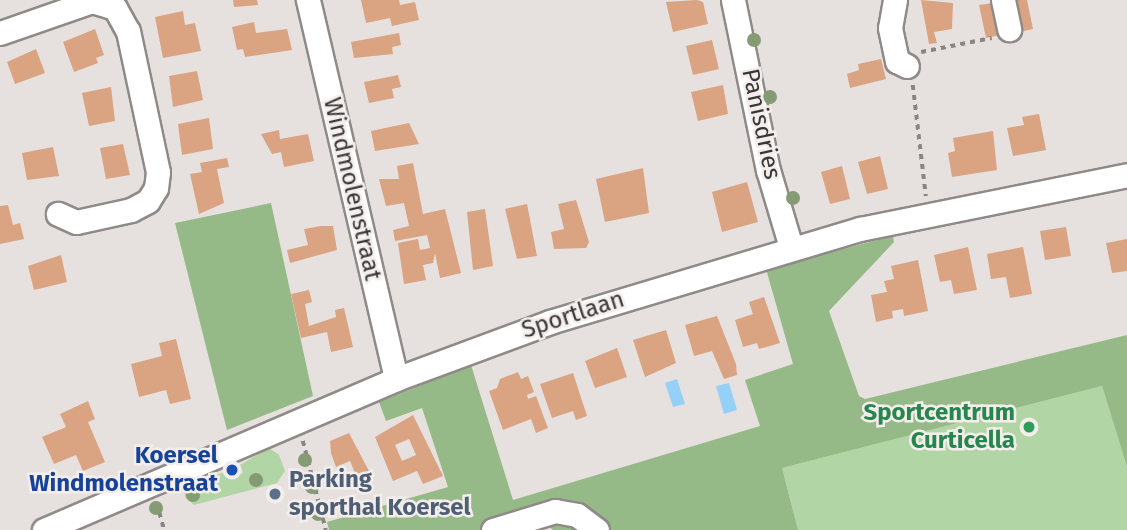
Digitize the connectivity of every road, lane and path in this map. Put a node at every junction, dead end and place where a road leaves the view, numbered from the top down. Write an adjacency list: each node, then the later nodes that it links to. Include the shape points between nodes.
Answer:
1 (308, 0): 12 (street, Windmolenstraat)
2 (733, 0): 11 (street, Panisdries, via 768,170)
3 (895, 0): 7 (street)
4 (1003, 0): 5 (street)
5 (1009, 29): 7 (path, via 1010,34)
6 (0, 33): 9 (street, via 92,1 115,8 128,31 159,172 156,188 148,201 131,210 76,222)
7 (906, 61): 10 (path)
8 (1127, 175): 10 (street, Sportlaan)
9 (58, 214)
10 (928, 214): 11 (street, Sportlaan)
11 (791, 247): 12 (street, Sportlaan, via 562,318)
12 (396, 379): 13 (street, Sportlaan)
13 (298, 423): 14 (street, Sportlaan); 17 (path)
14 (150, 485): 15 (street, Sportlaan); 16 (path)
15 (44, 530)
16 (164, 530)
17 (326, 530)
18 (493, 530): 19 (street, via 555,512 577,515)
19 (597, 530)

